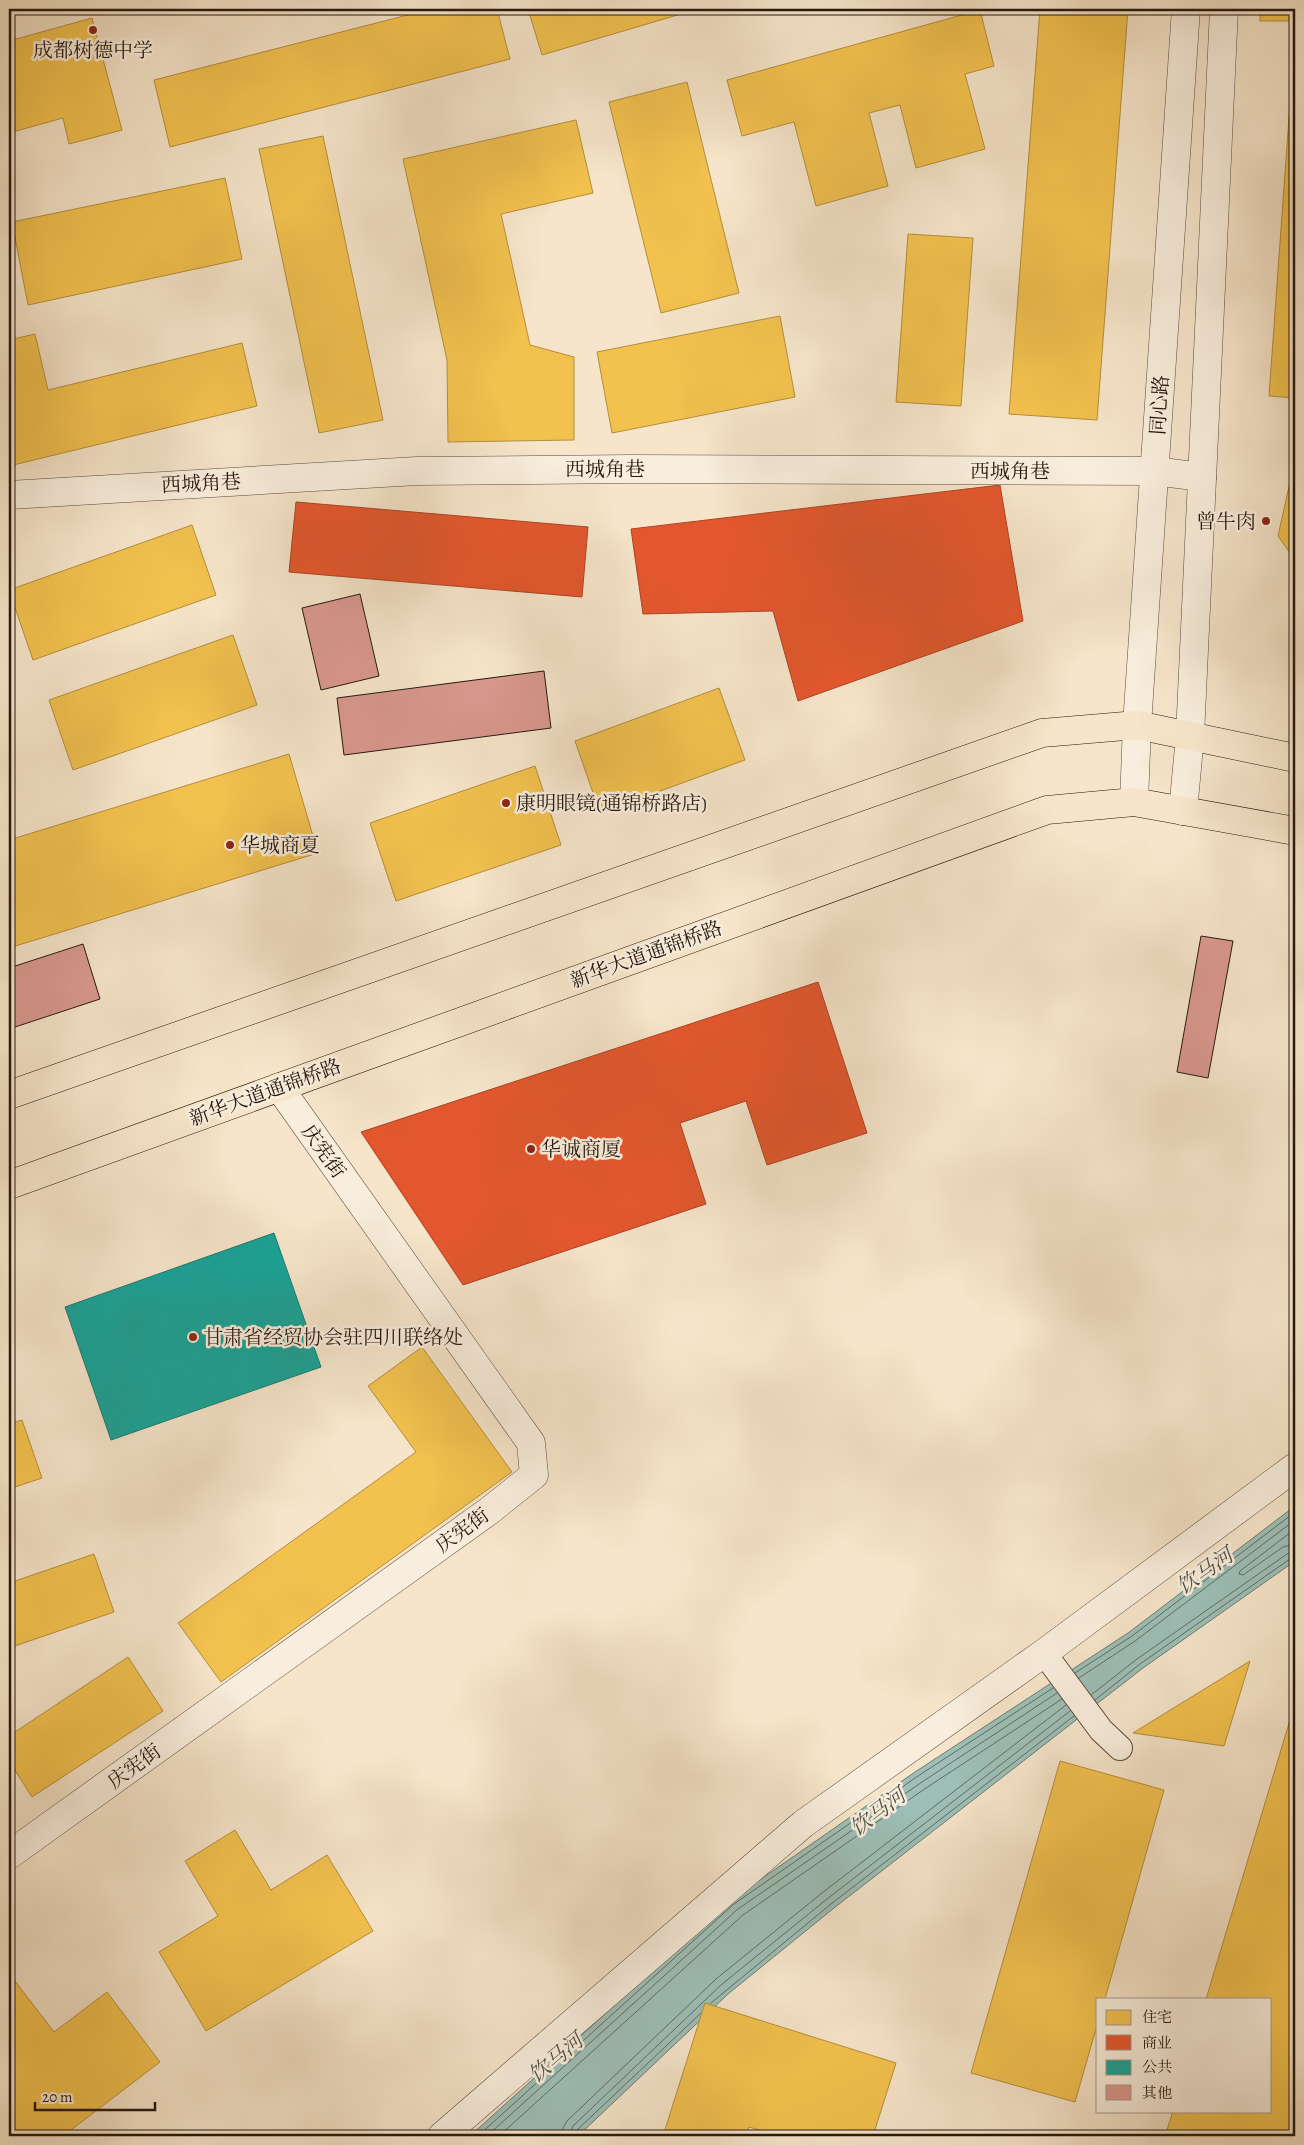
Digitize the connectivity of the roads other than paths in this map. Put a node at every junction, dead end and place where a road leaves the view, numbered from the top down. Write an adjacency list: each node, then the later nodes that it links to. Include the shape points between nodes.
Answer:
1 (1186, 9): 3 (street, 同心路)
2 (1224, 9): 4 (street)
3 (1154, 471): 4 (street, 西城角巷); 5 (street, 西城角巷, via 631,468 417,471); 6 (street, 同心路)
4 (1202, 476): 7 (street)
5 (9, 494)
6 (1137, 725): 7 (main road); 9 (street, 同心路); 13 (main road, via 1042,733)
7 (1190, 736): 8 (main road); 10 (street)
8 (1295, 758)
9 (1134, 802): 10 (main road, 新华大道通锦桥路); 12 (main road, 新华大道通锦桥路, via 1047,810)
10 (1183, 810): 11 (main road, 新华大道通锦桥路)
11 (1295, 831)
12 (278, 1087): 14 (main road, 新华大道通锦桥路); 18 (street, 庆宪街, via 531,1443 534,1476)
13 (9, 1095)
14 (9, 1185)
15 (1295, 1467): 16 (street)
16 (1044, 1653): 17 (lane, via 1101,1730); 19 (street, via 803,1824)
17 (1120, 1748)
18 (9, 1856)
19 (442, 2136)

